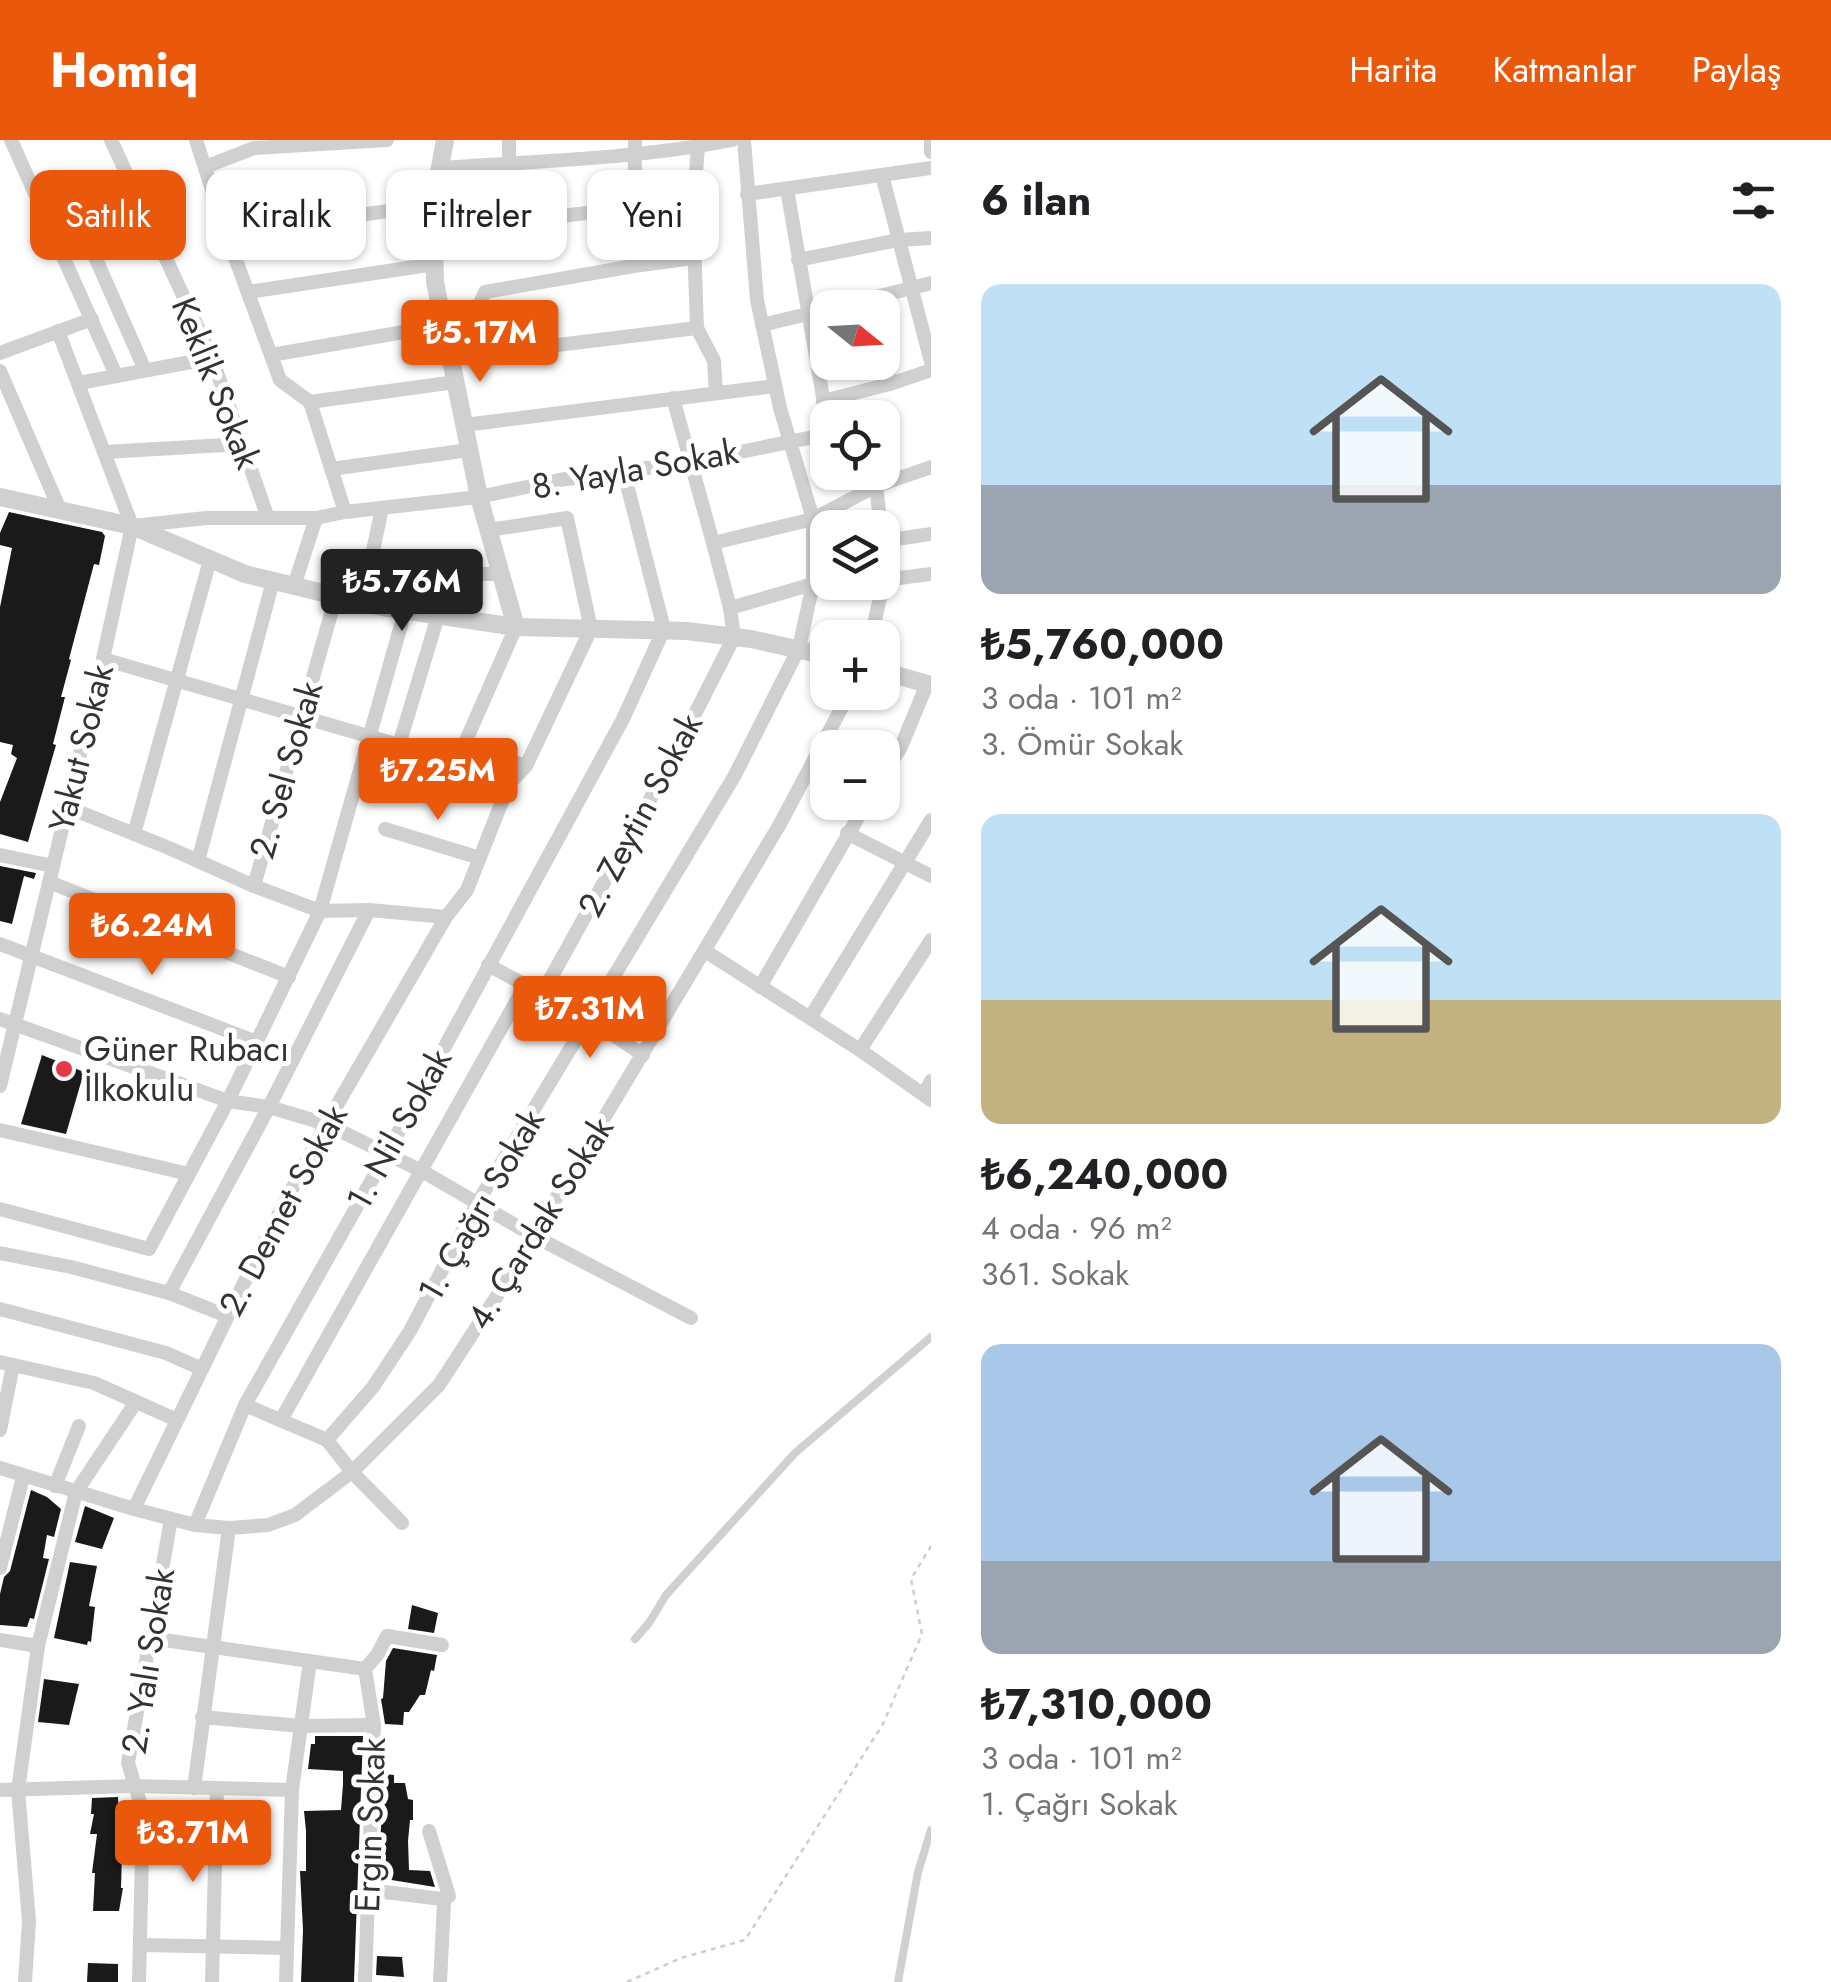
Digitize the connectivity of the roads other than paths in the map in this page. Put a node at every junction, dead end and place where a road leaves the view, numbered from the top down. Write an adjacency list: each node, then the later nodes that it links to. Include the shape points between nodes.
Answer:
1 (12, 140): 22 (street)
2 (111, 140): 50 (street, Keklik Sokak)
3 (196, 140): 16 (street)
4 (387, 140): 16 (street, via 254,148)
5 (445, 140): 17 (street)
6 (509, 140): 15 (street)
7 (572, 140): 14 (street)
8 (732, 140): 12 (street)
9 (744, 140): 24 (street, 1. Çağrı Sokak)
10 (931, 140): 13 (street)
11 (635, 147): 12 (street); 14 (street)
12 (698, 147): 19 (street)
13 (931, 152)
14 (572, 158): 15 (street)
15 (508, 163): 17 (street)
16 (205, 168): 20 (street)
17 (440, 168)
18 (931, 168): 21 (street)
19 (696, 170)
20 (206, 171)
21 (882, 175): 23 (street); 26 (street)
22 (30, 181)
23 (787, 189): 24 (street); 34 (street)
24 (747, 194): 45 (street, 1. Çağrı Sokak)
25 (931, 238): 26 (street)
26 (898, 240): 34 (street); 38 (street)
27 (66, 260): 43 (street)
28 (96, 260): 53 (street)
29 (236, 260): 39 (street)
30 (434, 260): 35 (street)
31 (634, 260): 36 (street)
32 (678, 260): 36 (street)
33 (693, 260): 46 (street)
34 (798, 260): 42 (street)
35 (434, 264): 39 (street); 44 (street)
36 (634, 266): 44 (street, via 485,292 479,306)
37 (931, 284): 38 (street)
38 (910, 288): 40 (street); 52 (street)
39 (248, 292): 49 (street)
40 (900, 292)
41 (810, 313): 42 (street)
42 (807, 314): 45 (street); 64 (street)
43 (92, 318): 47 (street); 56 (street)
44 (442, 318): 49 (street); 51 (street)
45 (762, 325): 61 (street, 1. Çağrı Sokak)
46 (697, 328): 51 (street); 62 (street, via 714,361)
47 (58, 331): 48 (street); 59 (street)
48 (0, 352)
49 (271, 355): 66 (street, via 280,380)
50 (212, 358): 53 (street); 70 (street, Keklik Sokak)
51 (450, 358): 58 (street)
52 (931, 362)
53 (145, 370): 56 (street)
54 (931, 370): 60 (street)
55 (0, 371): 82 (street)
56 (116, 375): 59 (street)
57 (889, 380): 60 (street)
58 (455, 382): 66 (street); 67 (street)
59 (80, 383): 72 (street)
60 (890, 384): 65 (street)
61 (776, 386): 62 (street); 69 (street, 1. Çağrı Sokak)
62 (716, 393): 63 (street)
63 (673, 398): 67 (street); 73 (street)
64 (823, 400)
65 (827, 400)
66 (310, 402): 75 (street)
67 (464, 425): 71 (street)
68 (810, 437): 69 (street, 8. Yayla Sokak)
69 (791, 440): 73 (street, 8. Yayla Sokak); 83 (street, 1. Çağrı Sokak)
70 (242, 444): 72 (street); 86 (street, Keklik Sokak)
71 (469, 450): 75 (street); 79 (street)
72 (105, 452): 89 (street)
73 (691, 462): 76 (street, 8. Yayla Sokak); 93 (street)
74 (931, 467): 77 (street)
75 (331, 469): 85 (street)
76 (624, 472): 79 (street, 8. Yayla Sokak); 110 (street)
77 (900, 478)
78 (868, 490): 84 (street)
79 (479, 496): 81 (street, 8. Yayla Sokak); 90 (street)
80 (2, 503): 82 (street)
81 (382, 508): 85 (street, 8. Yayla Sokak); 95 (street)
82 (60, 510): 89 (street)
83 (810, 510)
84 (830, 510)
85 (344, 512): 87 (street, 8. Yayla Sokak)
86 (268, 518): 87 (street, 8. Yayla Sokak); 89 (street, 8. Yayla Sokak)
87 (316, 518): 101 (street)
88 (810, 520): 93 (street)
89 (132, 526): 94 (street); 114 (street, Yakut Sokak)
90 (489, 530): 96 (street); 109 (street, via 567,518)
91 (931, 534): 92 (street)
92 (900, 538)
93 (714, 544): 105 (street)
94 (210, 560): 99 (street); 116 (street)
95 (371, 563): 96 (street, via 425,574); 104 (street)
96 (501, 574): 108 (street)
97 (931, 574): 98 (street)
98 (900, 578)
99 (272, 581): 101 (street); 118 (street)
100 (810, 585): 105 (street)
101 (294, 586): 102 (street)
102 (336, 596): 104 (street); 120 (street, 2. Sel Sokak)
103 (810, 598): 112 (street, 1. Çağrı Sokak)
104 (362, 603): 106 (street)
105 (730, 608): 111 (street)
106 (405, 611): 107 (street); 121 (street)
107 (438, 616): 108 (street); 121 (street, via 399,745)
108 (516, 627): 109 (street); 122 (street)
109 (591, 629): 110 (street); 124 (street, 2. Demet Sokak)
110 (664, 629): 111 (street); 147 (street, 1. Nil Sokak, via 622,720)
111 (734, 637): 112 (street); 151 (street, 2. Zeytin Sokak)
112 (799, 648): 113 (street); 153 (street, 1. Çağrı Sokak, via 735,776)
113 (810, 651)
114 (103, 659): 116 (street); 126 (street, Yakut Sokak)
115 (900, 677): 117 (street)
116 (176, 680): 118 (street); 131 (street)
117 (929, 685): 123 (street)
118 (242, 700): 120 (street); 134 (street)
119 (840, 710): 145 (street, 4. Çardak Sokak)
120 (301, 716): 121 (street); 139 (street, 2. Sel Sokak)
121 (370, 736): 141 (street)
122 (464, 746): 124 (street); 125 (street)
123 (900, 750)
124 (526, 766): 133 (street, 2. Demet Sokak, via 509,784)
125 (445, 788)
126 (67, 808): 131 (street); 136 (street, Yakut Sokak)
127 (856, 820): 130 (street)
128 (931, 820): 135 (street)
129 (384, 829): 133 (street)
130 (848, 833): 135 (street); 150 (street)
131 (134, 834): 134 (street)
132 (0, 854): 136 (street)
133 (480, 858): 142 (street, 2. Demet Sokak)
134 (198, 861): 139 (street)
135 (905, 862): 137 (street); 152 (street)
136 (53, 866): 138 (street, Yakut Sokak)
137 (931, 876)
138 (49, 882): 146 (street, Yakut Sokak); 148 (street)
139 (254, 886): 141 (street)
140 (369, 910): 141 (street); 142 (street); 161 (street)
141 (320, 911): 148 (street)
142 (446, 917): 162 (street, 2. Demet Sokak)
143 (931, 940): 156 (street)
144 (0, 944): 146 (street)
145 (705, 951): 150 (street); 157 (street, 4. Çardak Sokak)
146 (31, 955): 154 (street, Yakut Sokak); 155 (street)
147 (488, 965): 149 (street); 164 (street, 1. Nil Sokak)
148 (289, 977): 155 (street)
149 (526, 984): 151 (street); 165 (street)
150 (760, 987): 152 (street)
151 (543, 992): 153 (street)
152 (810, 1018): 156 (street)
153 (590, 1019): 157 (street); 167 (street, 1. Çağrı Sokak)
154 (7, 1021): 158 (street, Yakut Sokak); 160 (street)
155 (257, 1042): 160 (street)
156 (860, 1050): 159 (street)
157 (643, 1055): 169 (street, 4. Çardak Sokak)
158 (0, 1086)
159 (929, 1092)
160 (228, 1101): 161 (street); 166 (street)
161 (269, 1107): 162 (street); 171 (street)
162 (326, 1124): 164 (street); 173 (street, 2. Demet Sokak)
163 (0, 1130): 166 (street)
164 (387, 1153): 165 (street); 179 (street, 1. Nil Sokak)
165 (422, 1171): 167 (street); 181 (street)
166 (188, 1174): 168 (street, via 149,1249)
167 (478, 1202): 169 (street); 184 (street, 1. Çağrı Sokak, via 410,1331)
168 (0, 1209)
169 (534, 1236): 174 (street); 186 (street, 4. Çardak Sokak, via 438,1385)
170 (0, 1253): 171 (street)
171 (168, 1293): 173 (street)
172 (0, 1309): 177 (street, via 166,1353)
173 (226, 1316): 177 (street, 2. Demet Sokak)
174 (691, 1318)
175 (931, 1337): 197 (lane, via 795,1453 666,1595)
176 (6, 1364): 178 (street, via 94,1383); 183 (street)
177 (202, 1369): 180 (street, 2. Demet Sokak)
178 (136, 1402): 180 (street); 189 (street)
179 (245, 1405): 181 (street); 193 (street, 1. Nil Sokak)
180 (177, 1420): 190 (street, 2. Demet Sokak)
181 (281, 1420): 184 (street)
182 (79, 1426): 188 (street)
183 (0, 1430)
184 (327, 1440): 186 (street)
185 (0, 1468): 187 (street, 4. Çardak Sokak)
186 (352, 1472): 192 (street); 194 (street, 4. Çardak Sokak, via 295,1514 268,1526)
187 (23, 1477): 188 (street, 4. Çardak Sokak); 195 (street)
188 (55, 1486): 189 (street, 4. Çardak Sokak)
189 (76, 1492): 190 (street, 4. Çardak Sokak); 200 (street)
190 (134, 1509): 191 (street, 4. Çardak Sokak)
191 (171, 1518): 193 (street, 4. Çardak Sokak); 196 (street, 2. Yalı Sokak)
192 (402, 1523)
193 (195, 1525): 194 (street, 4. Çardak Sokak)
194 (229, 1528): 201 (street)
195 (0, 1568)
196 (150, 1638): 201 (street); 207 (street, 2. Yalı Sokak, via 128,1763)
197 (635, 1639)
198 (0, 1640): 200 (street)
199 (442, 1645): 203 (street, via 386,1636)
200 (38, 1646): 211 (street)
201 (214, 1647): 202 (street); 204 (street)
202 (310, 1661): 203 (street); 206 (street)
203 (365, 1668): 205 (street, Ergin Sokak)
204 (202, 1716): 206 (street); 208 (street)
205 (374, 1725): 206 (street); 215 (street, Ergin Sokak)
206 (301, 1726): 212 (street)
207 (135, 1786): 208 (street); 211 (street); 217 (street, 2. Yalı Sokak, via 143,1812)
208 (194, 1788): 209 (street)
209 (217, 1788): 212 (street); 218 (street)
210 (0, 1790): 211 (street)
211 (18, 1790): 220 (street, via 29,1922)
212 (292, 1790): 219 (street)
213 (931, 1830): 226 (lane)
214 (429, 1831): 216 (street, via 449,1896)
215 (368, 1890): 216 (street); 224 (street, Ergin Sokak)
216 (442, 1898): 225 (street)
217 (140, 1945): 218 (street); 221 (street, 2. Yalı Sokak)
218 (213, 1946): 219 (street); 222 (street)
219 (286, 1948): 223 (street)
220 (25, 1982)
221 (139, 1982)
222 (212, 1982)
223 (286, 1982)
224 (365, 1982)
225 (440, 1982)
226 (898, 1982)

